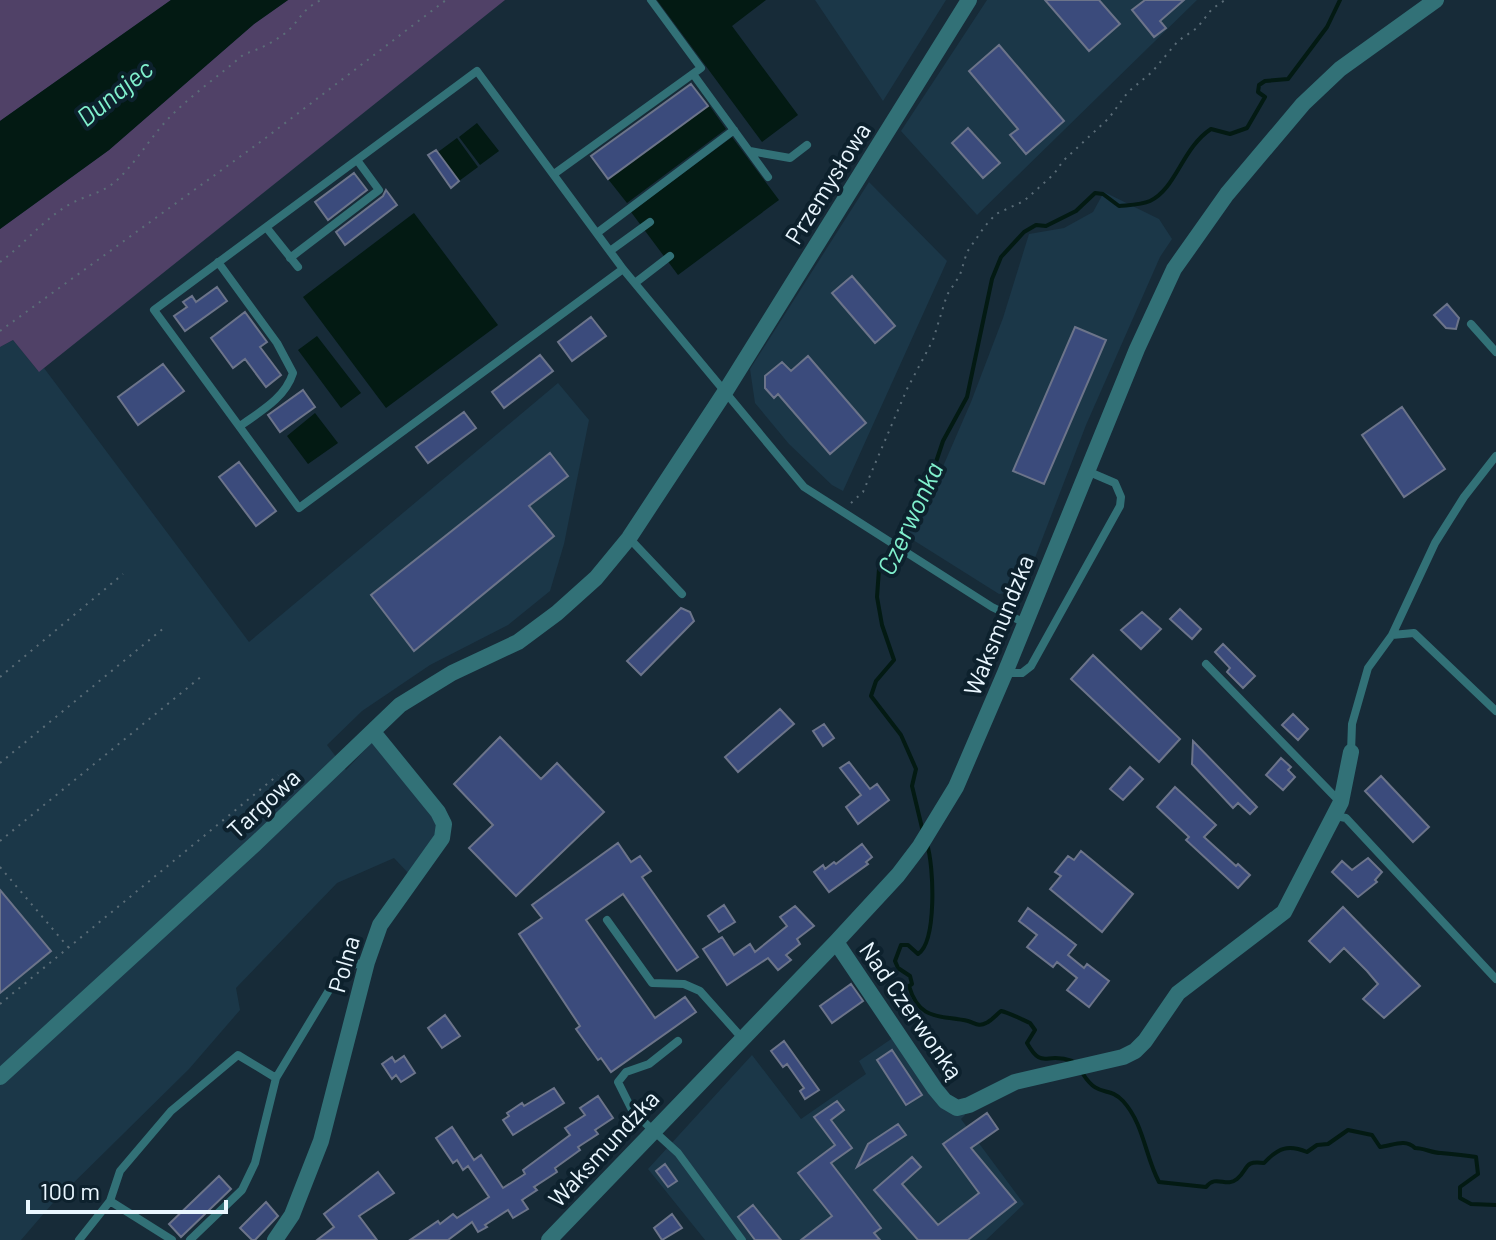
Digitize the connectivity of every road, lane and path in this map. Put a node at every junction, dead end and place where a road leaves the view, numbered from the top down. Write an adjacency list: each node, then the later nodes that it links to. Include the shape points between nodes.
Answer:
1 (321, 0): 20 (path, via 306,8 286,33 244,54 171,116 114,183 71,203)
2 (446, 0): 26 (path)
3 (651, 0): 7 (lane, via 701,68)
4 (969, 0): 28 (street, Przemysłowa)
5 (1225, 0): 32 (path, via 1178,41 1054,174 985,226 947,295 933,340 863,492)
6 (1436, 0): 31 (street, Waksmundzka, via 1322,85 1210,216 1156,305)
7 (693, 74): 8 (lane); 12 (lane)
8 (734, 130): 10 (lane); 16 (lane)
9 (807, 145): 10 (lane, via 790,158)
10 (749, 151): 13 (lane)
11 (357, 160): 12 (lane, via 477,71); 15 (lane); 19 (lane, via 379,190)
12 (554, 174): 16 (lane)
13 (768, 177)
14 (650, 222): 17 (lane)
15 (266, 227): 19 (lane); 21 (lane)
16 (597, 233): 17 (lane)
17 (610, 251): 23 (lane)
18 (670, 256): 24 (lane)
19 (290, 258): 22 (lane)
20 (0, 262)
21 (218, 262): 29 (lane, via 293,373 281,396); 29 (lane, via 154,310)
22 (298, 267)
23 (623, 269): 24 (lane); 29 (lane, via 299,508)
24 (635, 283): 28 (lane)
25 (1471, 324): 27 (lane)
26 (0, 331)
27 (1496, 352)
28 (725, 392): 32 (lane, via 804,487); 33 (street)
29 (240, 426)
30 (1496, 456): 38 (lane, via 1435,543)
31 (1087, 471): 36 (street, Waksmundzka); 40 (lane, via 1115,483 1120,506 1031,666 1022,673)
32 (841, 513): 36 (lane)
33 (629, 538): 35 (lane); 44 (street, Targowa, via 580,594 518,642 400,705)
34 (123, 574): 42 (path)
35 (682, 594)
36 (1025, 623): 40 (street, Waksmundzka)
37 (165, 627): 46 (path)
38 (1392, 635): 43 (lane, via 1414,633); 45 (lane, via 1368,668 1352,724)
39 (1206, 664): 48 (lane, via 1313,771)
40 (1005, 673): 52 (street, Waksmundzka, via 956,787 933,826 898,875)
41 (202, 676): 49 (path)
42 (0, 677)
43 (1496, 711)
44 (373, 732): 54 (street, Polna, via 444,824 436,849 380,925); 61 (street, Targowa)
45 (1351, 752): 48 (street, Nad Czerwonką)
46 (0, 763)
47 (278, 775): 53 (path)
48 (1337, 809): 52 (street, Nad Czerwonką, via 1284,912 1178,993 1135,1051 1015,1082 969,1105 957,1108 935,1089); 55 (lane)
49 (0, 841)
50 (0, 867): 53 (path)
51 (607, 920): 59 (lane, via 652,983 684,984 700,991)
52 (836, 942): 59 (street, Waksmundzka)
53 (69, 947): 57 (path)
54 (367, 962): 62 (lane, via 343,967); 68 (street, Polna, via 321,1141 292,1215)
55 (1496, 979)
56 (0, 997): 57 (path)
57 (4, 1001): 58 (path)
58 (0, 1004)
59 (742, 1038): 63 (street, Waksmundzka)
60 (678, 1041): 63 (lane, via 618,1082 633,1112)
61 (0, 1077)
62 (276, 1078): 64 (lane, via 238,1055 171,1111 120,1171); 67 (lane, via 255,1163 242,1190)
63 (653, 1130): 69 (street, Waksmundzka); 70 (lane, via 678,1153)
64 (110, 1201): 65 (lane); 66 (lane)
65 (79, 1240)
66 (172, 1240)
67 (190, 1240)
68 (275, 1240)
69 (549, 1240)
70 (742, 1240)

